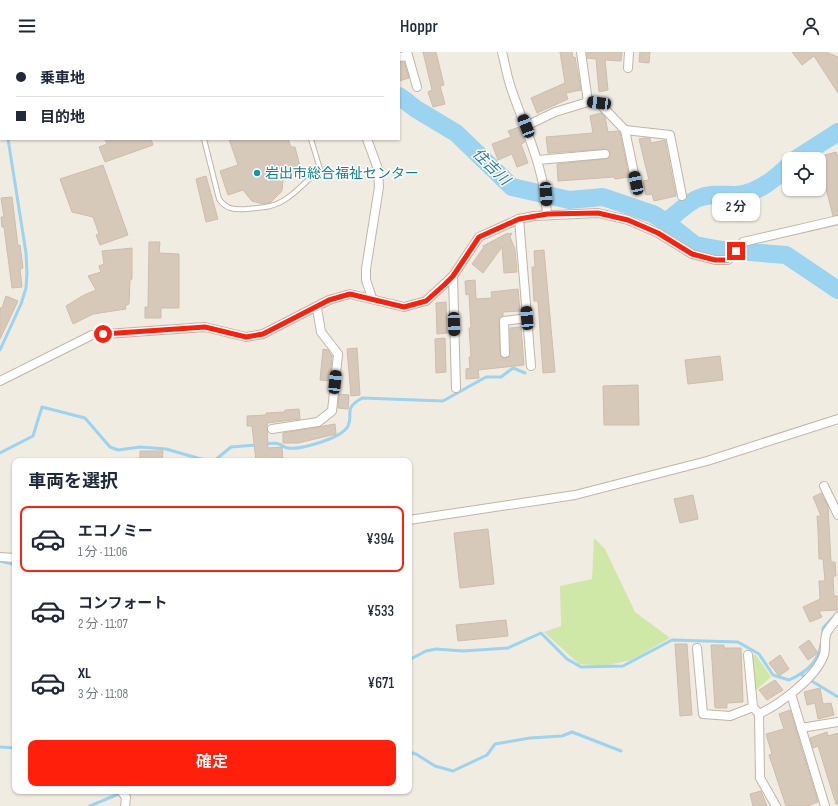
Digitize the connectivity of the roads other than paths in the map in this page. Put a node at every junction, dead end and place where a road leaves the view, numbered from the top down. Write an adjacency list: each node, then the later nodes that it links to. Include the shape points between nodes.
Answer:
1 (502, 52): 8 (street, via 510,87)
2 (581, 52): 7 (street)
3 (629, 52): 5 (street)
4 (408, 54): 6 (street)
5 (628, 68)
6 (417, 87)
7 (588, 102): 8 (street, via 555,112); 9 (street, via 599,103)
8 (526, 126): 14 (street)
9 (626, 130): 15 (street); 16 (street, via 670,135)
10 (204, 140): 11 (lane, via 219,198 229,209 244,209 272,206 289,197 320,169)
11 (311, 140)
12 (367, 140): 21 (street, via 378,169 379,187 366,269 366,280)
13 (605, 154): 14 (street)
14 (538, 160): 17 (street, via 545,185)
15 (636, 183)
16 (682, 196)
17 (547, 214): 18 (street); 19 (street, via 598,213 628,220 658,233 692,254 715,260 728,260 744,242)
18 (519, 219): 20 (street, via 479,237); 23 (street)
19 (838, 220)
20 (453, 276): 21 (street, via 426,301 404,307); 27 (street)
21 (372, 298): 22 (street, via 350,294 329,300)
22 (317, 308): 26 (street, via 263,334 246,337 205,327 92,335); 29 (street, via 321,332 338,354 332,411 318,422)
23 (527, 318): 24 (street, via 504,321); 25 (street)
24 (505, 353)
25 (531, 366)
26 (0, 381)
27 (456, 388)
28 (838, 419): 32 (street, via 707,461 575,495)
29 (272, 429)
30 (824, 486): 31 (street)
31 (838, 515)
32 (412, 520)
33 (0, 557): 34 (street)
34 (12, 558)
35 (838, 617): 38 (street, via 826,633 824,657)
36 (698, 648): 39 (street, via 703,714 730,716)
37 (748, 655): 39 (street)
38 (791, 694): 40 (street); 42 (street)
39 (753, 706): 40 (street)
40 (759, 714): 45 (street, via 760,778)
41 (838, 722): 42 (street)
42 (801, 728): 46 (street)
43 (124, 794): 44 (street, via 126,797)
44 (125, 806)
45 (776, 806)
46 (825, 806)

